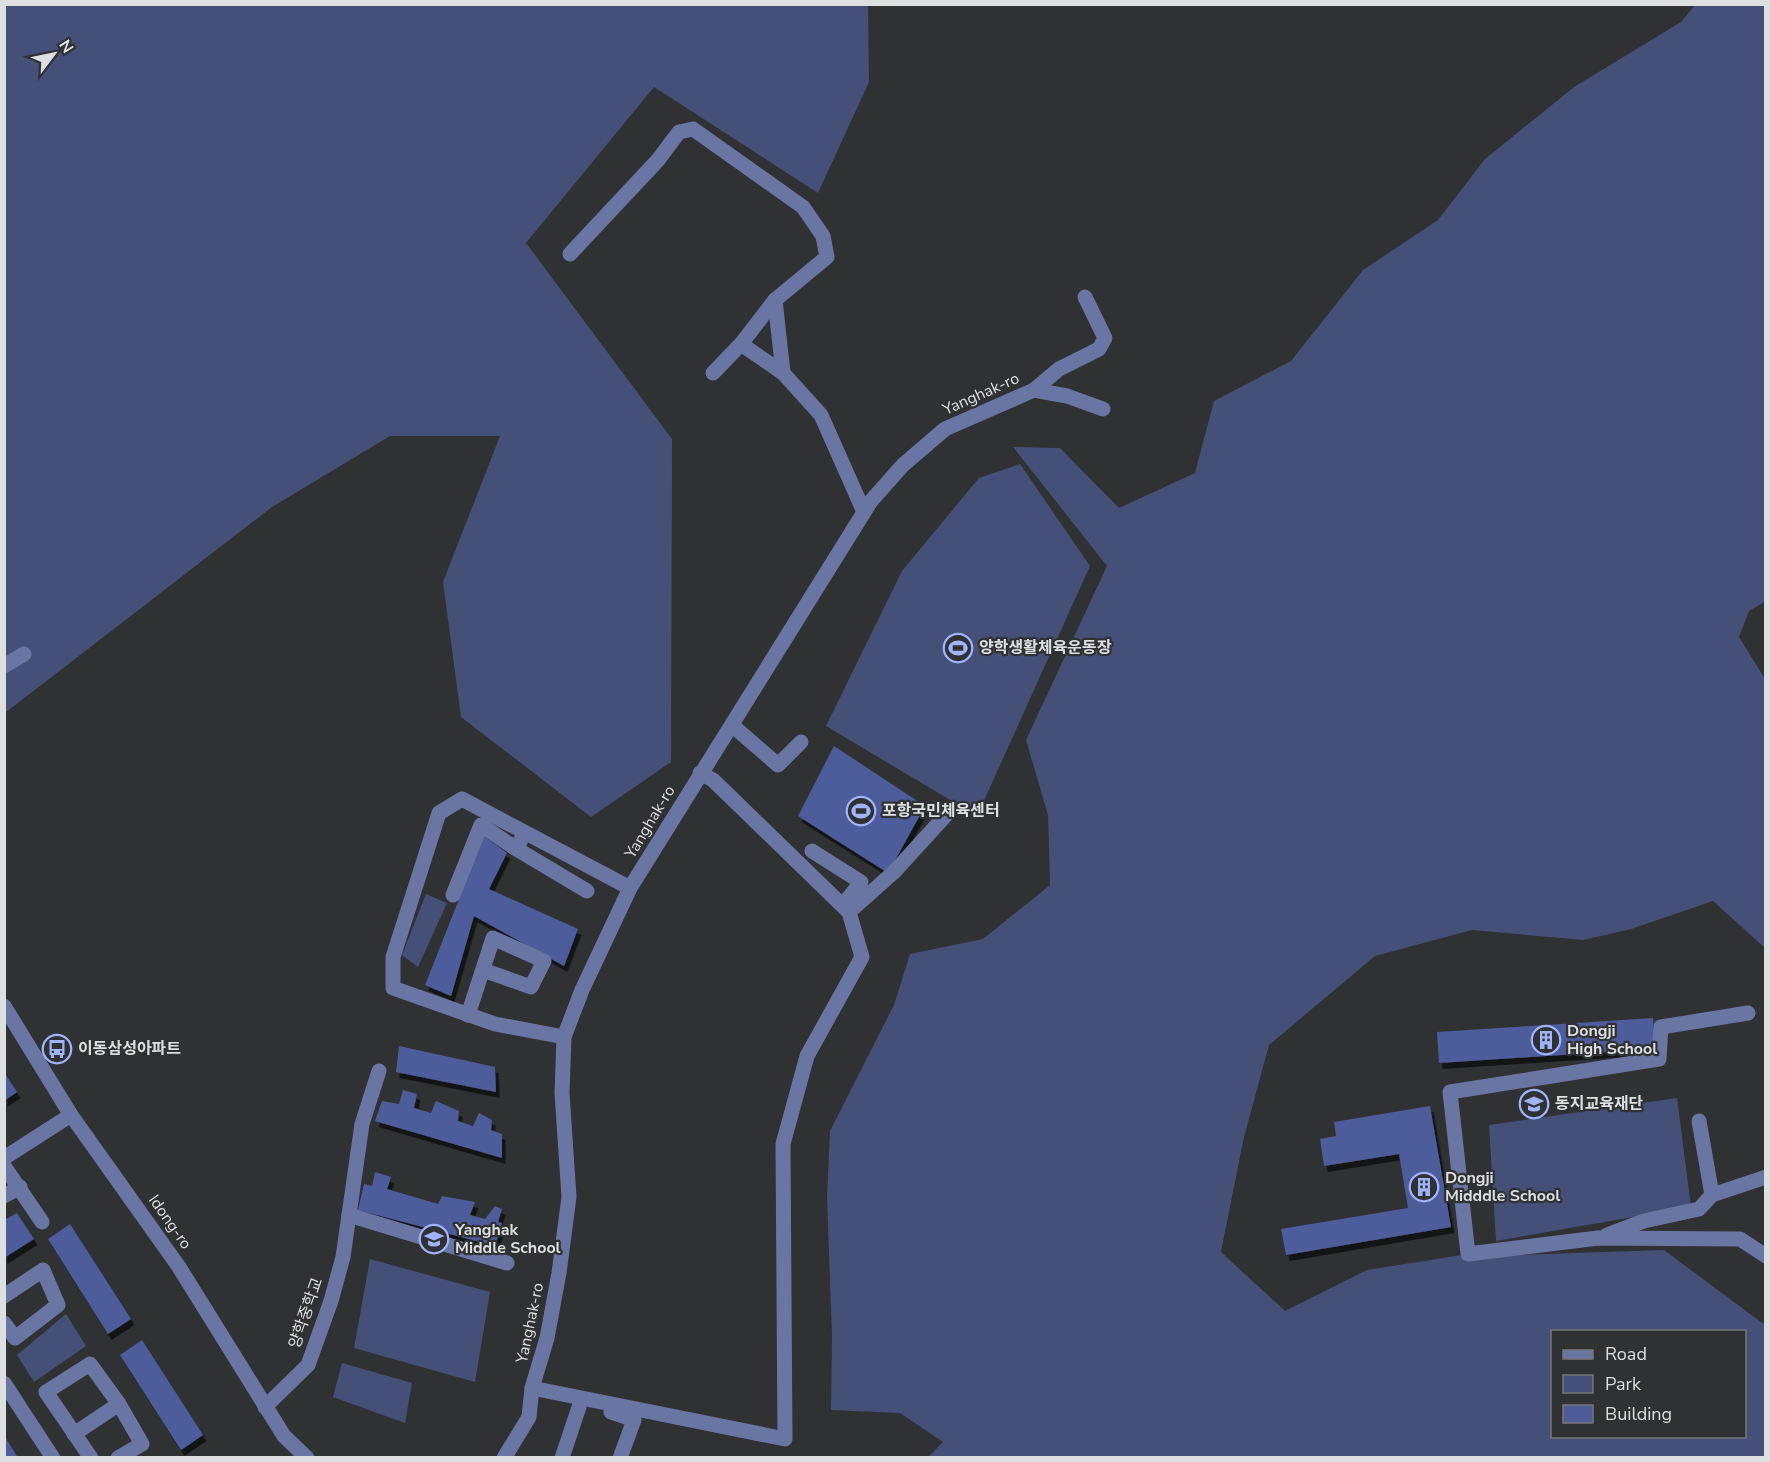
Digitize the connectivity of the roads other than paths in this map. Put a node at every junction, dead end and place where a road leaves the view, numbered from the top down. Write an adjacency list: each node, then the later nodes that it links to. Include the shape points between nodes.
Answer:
1 (570, 254): 3 (street, via 679,132 693,129 803,207 823,236 826,257)
2 (1084, 297): 7 (street, via 1105,338 1099,349 1059,369)
3 (775, 300): 4 (street); 6 (street)
4 (741, 344): 5 (street); 6 (street)
5 (713, 373)
6 (783, 373): 9 (street, via 822,415)
7 (1034, 390): 8 (street, Yanghak-ro, via 1068,396); 9 (street, Yanghak-ro, via 945,429 903,465)
8 (1103, 410)
9 (864, 513): 12 (street, Yanghak-ro)
10 (24, 654): 11 (street)
11 (4, 666)
12 (733, 726): 13 (street, via 778,765); 14 (street, Yanghak-ro)
13 (801, 742)
14 (700, 773): 19 (street, Yanghak-ro); 22 (street, via 713,780)
15 (947, 814): 22 (street, via 894,872)
16 (526, 833): 17 (street); 19 (street); 26 (street, via 462,799 439,813 393,957 393,988)
17 (515, 848): 20 (street); 21 (street, via 480,825)
18 (812, 851): 22 (street, via 861,882)
19 (630, 888): 28 (street, Yanghak-ro)
20 (586, 891)
21 (453, 895)
22 (846, 908): 47 (street, via 862,957 807,1056 783,1144 784,1439)
23 (483, 970): 26 (street)
24 (4, 1006): 27 (street, Idong-ro)
25 (1748, 1013): 40 (street, via 1661,1027 1659,1059 1450,1092 1468,1254)
26 (468, 1015): 28 (street)
27 (9, 1026): 30 (street, Idong-ro)
28 (564, 1037): 47 (street, Yanghak-ro, via 562,1093 569,1197 547,1338)
29 (379, 1071): 38 (street, 양학중학교, via 362,1124)
30 (72, 1114): 32 (street); 49 (street, Idong-ro, via 179,1267)
31 (1699, 1121): 37 (street)
32 (4, 1158)
33 (4, 1166): 35 (street)
34 (1766, 1177): 37 (street)
35 (20, 1187): 36 (street); 39 (street)
36 (4, 1196)
37 (1712, 1196): 40 (street, via 1699,1209 1644,1221)
38 (349, 1215): 42 (street); 49 (street, 양학중학교, via 343,1257 308,1365)
39 (42, 1222)
40 (1599, 1238): 41 (street, via 1740,1239)
41 (1766, 1256)
42 (507, 1263)
43 (4, 1296): 45 (street, via 43,1270 58,1305)
44 (4, 1323): 45 (street)
45 (10, 1342)
46 (4, 1383): 52 (street)
47 (531, 1394): 50 (street); 56 (street, Yanghak-ro, via 529,1417)
48 (119, 1404): 51 (street); 51 (street, via 90,1364 46,1392); 54 (street, via 142,1444)
49 (265, 1407): 55 (street, Idong-ro, via 284,1436)
50 (579, 1407): 57 (street); 58 (street, via 634,1420)
51 (74, 1434): 53 (street)
52 (53, 1458)
53 (91, 1458)
54 (118, 1458)
55 (307, 1458)
56 (504, 1458)
57 (562, 1458)
58 (620, 1458)

